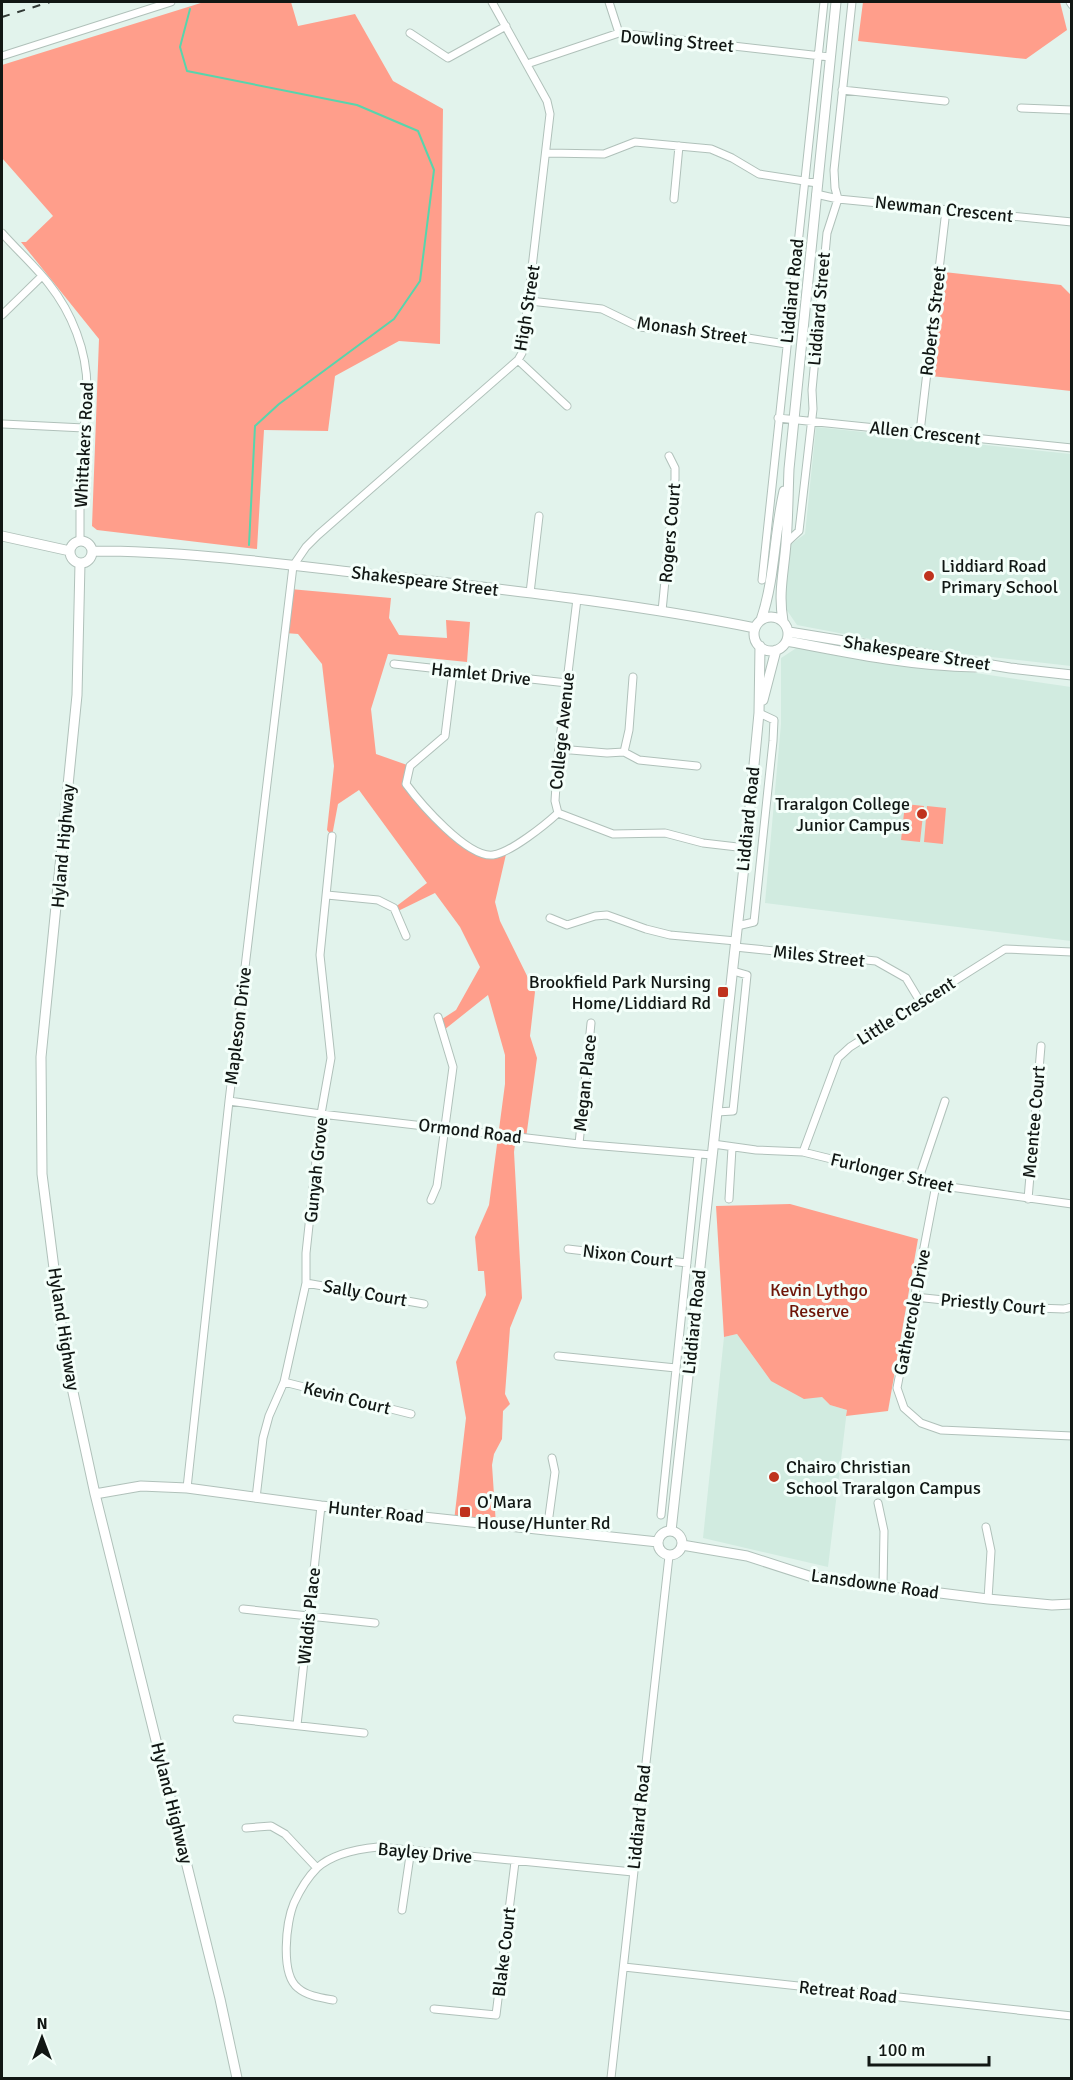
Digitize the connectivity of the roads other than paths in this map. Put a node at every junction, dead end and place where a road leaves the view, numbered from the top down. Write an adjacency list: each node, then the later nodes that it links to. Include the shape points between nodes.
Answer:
1 (171, 2): 11 (street)
2 (492, 2): 7 (street, High Street)
3 (609, 2): 9 (street)
4 (824, 2): 10 (street, Liddiard Road)
5 (837, 2): 12 (street, Liddiard Road)
6 (852, 2): 14 (street)
7 (506, 26): 8 (street, via 448,58); 13 (street, High Street)
8 (410, 33)
9 (619, 33): 10 (street, Dowling Street); 13 (street, Dowling Street)
10 (818, 55): 12 (street, Dowling Street); 20 (street, Liddiard Road)
11 (2, 56)
12 (830, 57): 21 (street, Liddiard Road)
13 (527, 64): 19 (street, High Street, via 550,114)
14 (842, 90): 15 (street); 23 (street, via 834,170)
15 (945, 101)
16 (1021, 108): 17 (street)
17 (1071, 110)
18 (679, 146): 19 (street, via 635,142 604,154); 20 (street, via 721,152 759,174); 24 (street)
19 (547, 153): 29 (street, High Street)
20 (804, 180): 21 (street); 31 (street, Liddiard Road)
21 (817, 183): 22 (street, Liddiard Road)
22 (816, 194): 23 (street, Newman Crescent); 35 (street, Liddiard Road)
23 (838, 198): 25 (street, Newman Crescent); 36 (street, Liddiard Street, via 827,233)
24 (674, 199)
25 (946, 210): 26 (street, Newman Crescent); 39 (street, Roberts Street)
26 (1071, 222)
27 (2, 233): 28 (street, Whittakers Road)
28 (42, 276): 30 (street); 38 (street, Whittakers Road, via 69,315 83,351 87,371)
29 (530, 301): 31 (street, Monash Street, via 602,309 639,327); 32 (street, High Street)
30 (2, 315)
31 (786, 344): 34 (street, Liddiard Road)
32 (518, 360): 33 (street); 50 (street, High Street, via 318,535)
33 (567, 406)
34 (778, 418): 35 (street, Allen Crescent); 51 (street, Liddiard Road)
35 (794, 419): 36 (street, Allen Crescent); 42 (street, Liddiard Road)
36 (811, 421): 39 (street, Allen Crescent); 46 (street, Liddiard Road, via 799,531)
37 (3, 424): 38 (street)
38 (84, 428): 45 (street, Whittakers Road)
39 (920, 432): 40 (street, Allen Crescent)
40 (1071, 448)
41 (669, 456): 54 (street, Rogers Court, via 675,479)
42 (789, 469): 46 (street, Liddiard Road); 56 (street, Liddiard Road, via 778,517 768,596)
43 (539, 516): 52 (street)
44 (2, 536): 47 (street)
45 (80, 540): 47 (street, via 72,544); 48 (street)
46 (786, 543): 55 (street, Liddiard Road, via 780,585)
47 (70, 551): 49 (street, via 72,560)
48 (93, 551): 49 (street, via 88,561); 50 (street, Shakespeare Street, via 175,552)
49 (80, 563): 113 (street, Hyland Highway, via 77,695 42,1057 42,1174 65,1355)
50 (293, 566): 52 (street, Shakespeare Street); 83 (street, Mapleson Drive)
51 (762, 580)
52 (530, 593): 53 (street, Shakespeare Street)
53 (578, 599): 54 (street, Shakespeare Street); 64 (street, College Avenue)
54 (662, 611): 56 (street, Shakespeare Street)
55 (783, 621): 56 (street, via 773,617); 57 (street)
56 (758, 624): 58 (street, via 754,637)
57 (788, 636): 59 (street, via 782,648); 62 (street, Shakespeare Street, via 854,654 951,667)
58 (760, 646): 59 (street); 65 (street, Liddiard Road)
59 (776, 650): 65 (street, Liddiard Road)
60 (394, 664): 61 (street, Hamlet Drive)
61 (453, 671): 64 (street, Hamlet Drive); 69 (street, via 445,736 410,766 406,784 420,803 451,834 491,856 529,836)
62 (1071, 675)
63 (633, 677): 67 (street)
64 (567, 683): 66 (street, College Avenue)
65 (759, 713): 71 (street, Liddiard Road); 74 (street, Liddiard Road, via 774,720 766,809 754,922)
66 (559, 749): 67 (street); 69 (street, College Avenue, via 555,801)
67 (624, 752): 68 (street, via 639,760)
68 (697, 766)
69 (558, 813): 71 (street, College Avenue, via 613,834 665,833)
70 (332, 836): 72 (street, Gunyah Grove)
71 (746, 848): 74 (street, Liddiard Road)
72 (327, 895): 75 (street, via 378,900 394,908); 86 (street, Gunyah Grove, via 320,956 331,1058)
73 (550, 918): 76 (street, Miles Street, via 567,925 607,915 670,935)
74 (737, 926): 76 (street, Liddiard Road)
75 (406, 936)
76 (735, 944): 78 (street, Liddiard Road); 79 (street, Miles Street, via 876,961 906,978)
77 (1071, 952): 79 (street, Little Crescent, via 1005,949)
78 (733, 971): 85 (street, Liddiard Road); 85 (street, via 747,975 733,1111)
79 (921, 1003): 91 (street, Little Crescent, via 838,1058)
80 (438, 1017): 87 (street, via 453,1066)
81 (591, 1023): 88 (street, Megan Place)
82 (1041, 1046): 97 (street, Mcentee Court)
83 (229, 1101): 86 (street, Ormond Road); 112 (street, Mapleson Drive)
84 (945, 1101): 94 (street)
85 (717, 1112): 89 (street, Liddiard Road)
86 (321, 1114): 87 (street, Ormond Road); 102 (street, Gunyah Grove)
87 (446, 1128): 88 (street, Ormond Road); 98 (street, via 437,1186)
88 (579, 1144): 92 (street, Ormond Road)
89 (713, 1144): 90 (street, Furlonger Street); 93 (street, Liddiard Road)
90 (732, 1148): 91 (street, Furlonger Street); 96 (street)
91 (803, 1152): 94 (street, Furlonger Street)
92 (698, 1155): 93 (street, Ormond Road); 101 (street, Liddiard Road)
93 (712, 1155): 120 (street, Liddiard Road)
94 (918, 1181): 95 (street, Furlonger Street)
95 (936, 1185): 97 (street, Furlonger Street); 103 (street, Gathercole Drive)
96 (729, 1198)
97 (1028, 1199): 99 (street, Furlonger Street)
98 (431, 1200)
99 (1071, 1204)
100 (568, 1249): 101 (street, Nixon Court)
101 (687, 1263): 107 (street, Liddiard Road)
102 (306, 1283): 104 (street, Sally Court); 108 (street, Gunyah Grove)
103 (915, 1297): 105 (street, Priestly Court, via 1010,1307); 110 (street, Gathercole Drive, via 897,1388 903,1408 921,1423 941,1430)
104 (424, 1304)
105 (1071, 1307)
106 (558, 1356): 107 (street)
107 (676, 1368): 117 (street, Liddiard Road)
108 (284, 1382): 109 (street, Kevin Court); 114 (street, Gunyah Grove, via 263,1438)
109 (411, 1413)
110 (1071, 1436)
111 (552, 1458): 119 (street, via 555,1472)
112 (188, 1488): 113 (street, Hunter Road, via 141,1486); 114 (street, Hunter Road)
113 (95, 1494): 143 (street, Hyland Highway)
114 (256, 1498): 116 (street, Hunter Road)
115 (878, 1503): 124 (street, via 884,1531)
116 (321, 1506): 119 (street, Hunter Road); 128 (street, Widdis Place)
117 (661, 1515)
118 (986, 1527): 125 (street, via 991,1551)
119 (547, 1531): 121 (street, Hunter Road)
120 (671, 1531): 121 (street, via 661,1535); 122 (street, via 681,1537)
121 (658, 1542): 123 (street, via 661,1552)
122 (682, 1545): 123 (street); 124 (street, Lansdowne Road, via 747,1556 812,1577)
123 (669, 1556): 137 (street, Liddiard Road)
124 (883, 1586): 125 (street, Lansdowne Road)
125 (988, 1599): 126 (street, Lansdowne Road)
126 (1071, 1604)
127 (243, 1609): 128 (street)
128 (309, 1617): 129 (street); 131 (street, Widdis Place)
129 (375, 1623)
130 (237, 1719): 131 (street)
131 (297, 1725): 132 (street)
132 (364, 1733)
133 (246, 1828): 136 (street, via 271,1826 285,1834)
134 (411, 1849): 135 (street, Bayley Drive); 136 (street, Bayley Drive, via 356,1849); 138 (street)
135 (515, 1862): 137 (street, Bayley Drive); 141 (street, Blake Court, via 496,2015)
136 (317, 1868): 140 (street, via 294,1903 287,1964 298,1989)
137 (633, 1872): 139 (street, Liddiard Road)
138 (402, 1910)
139 (624, 1967): 142 (street, Retreat Road); 144 (street, Liddiard Road)
140 (333, 2001)
141 (434, 2009)
142 (1071, 2016)
143 (237, 2079)
144 (611, 2079)

